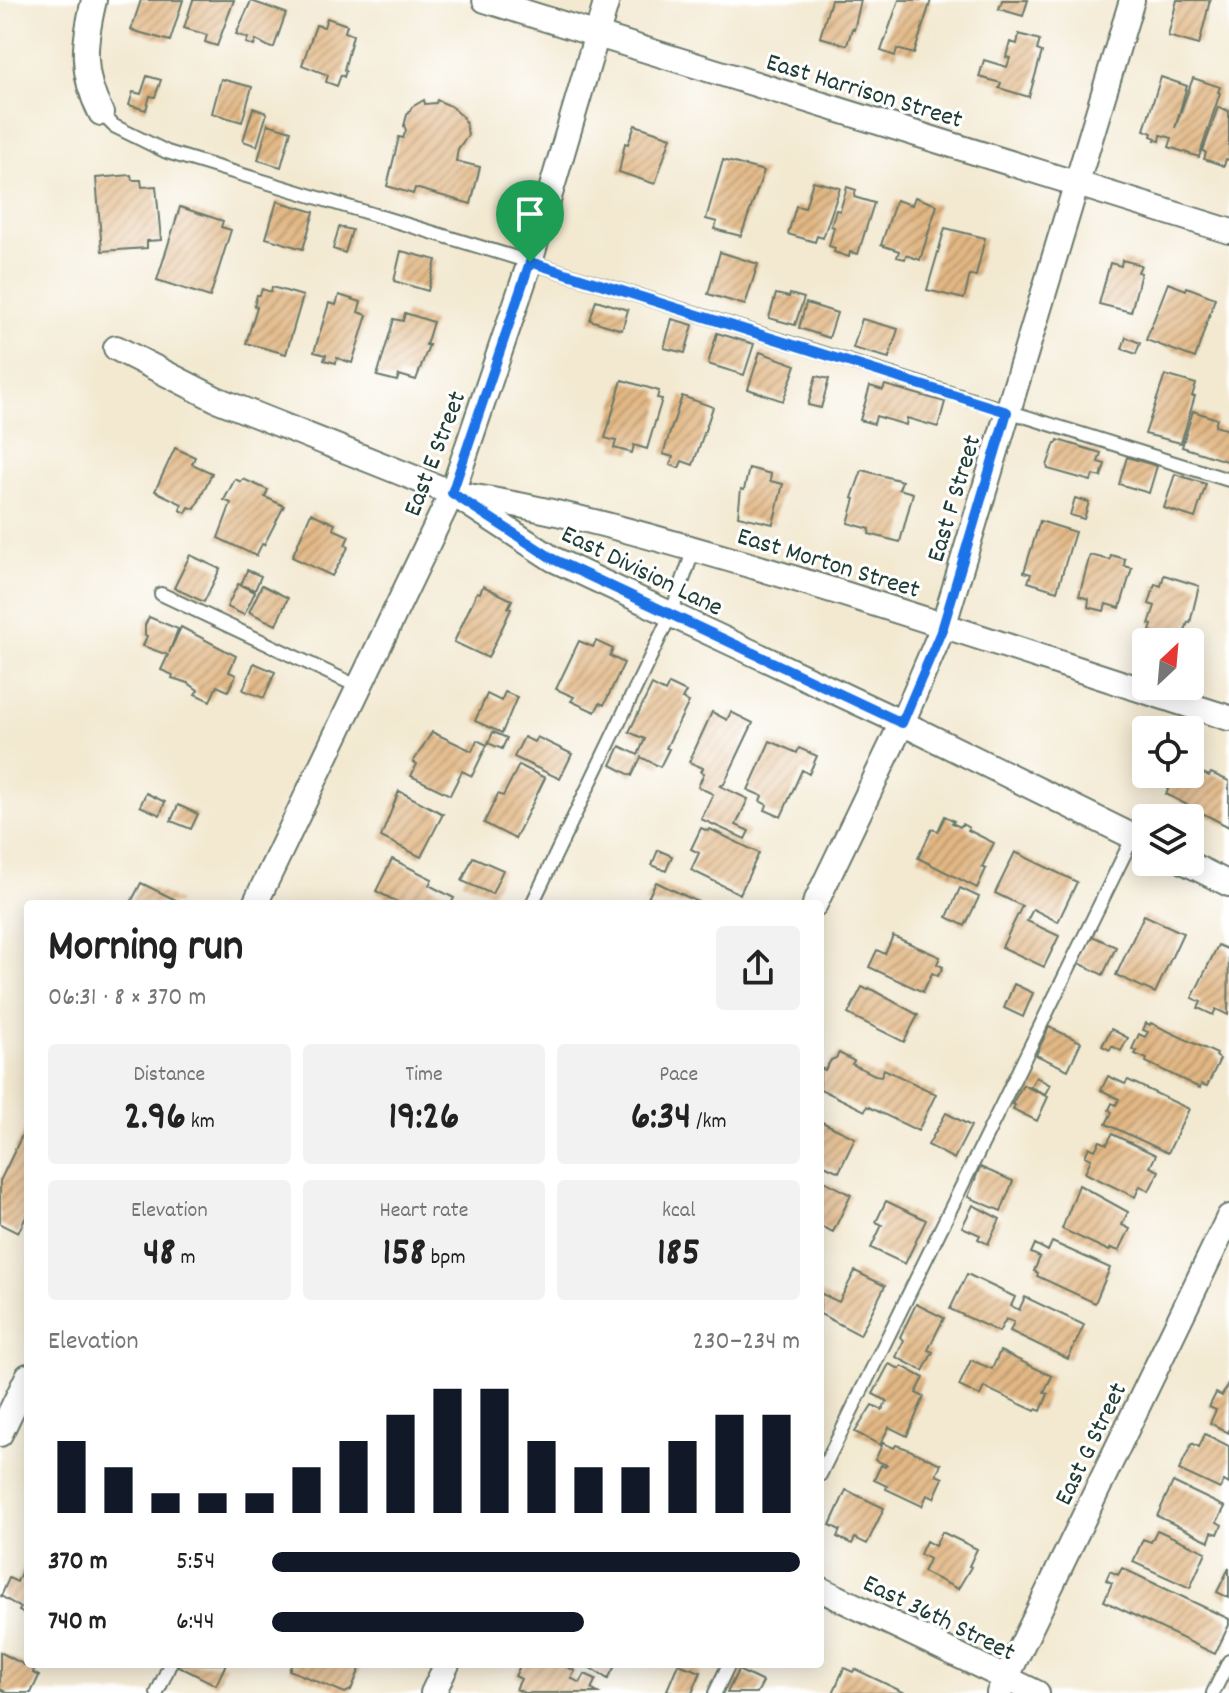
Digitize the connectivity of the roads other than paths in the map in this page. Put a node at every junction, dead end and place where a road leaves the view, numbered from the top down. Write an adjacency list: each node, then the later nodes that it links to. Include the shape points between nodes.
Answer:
1 (94, 0): 6 (street, via 85,65)
2 (485, 0): 5 (street, East Harrison Street)
3 (607, 0): 5 (street, East E Street)
4 (1132, 0): 7 (street, East F Street)
5 (597, 34): 7 (street, East Harrison Street); 9 (street, East E Street)
6 (101, 113): 9 (lane, via 122,131 167,152)
7 (1075, 184): 8 (street, East Harrison Street); 11 (street, East F Street)
8 (1229, 231)
9 (530, 262): 11 (lane); 13 (street, East E Street)
10 (116, 348): 13 (street, East Division Lane, via 216,399)
11 (1007, 412): 12 (lane); 17 (street, East F Street)
12 (1229, 480)
13 (452, 493): 14 (street, East Morton Street, via 558,511); 16 (street, East Division Lane, via 553,559); 18 (street, East E Street)
14 (694, 549): 16 (lane); 17 (street, East Morton Street)
15 (161, 594): 18 (lane)
16 (671, 614): 20 (street, East Division Lane); 26 (lane)
17 (943, 627): 19 (street, East Morton Street); 20 (street, East F Street)
18 (359, 687): 25 (street, East E Street)
19 (1229, 718)
20 (902, 723): 21 (street, East Division Lane); 27 (street, East F Street)
21 (1132, 836)
22 (1132, 856): 31 (lane)
23 (1204, 872): 24 (street)
24 (1229, 884)
25 (257, 900)
26 (534, 900)
27 (817, 900)
28 (1229, 1217): 37 (street, East G Street)
29 (24, 1384): 30 (street)
30 (0, 1434)
31 (824, 1467)
32 (824, 1591): 37 (street, East 36th Street)
33 (1229, 1661): 42 (lane)
34 (168, 1668): 38 (lane)
35 (445, 1668): 39 (street)
36 (727, 1668): 40 (lane)
37 (1002, 1685): 41 (street, East 36th Street)
38 (157, 1693)
39 (433, 1693)
40 (715, 1693)
41 (1037, 1693)
42 (1213, 1693)

